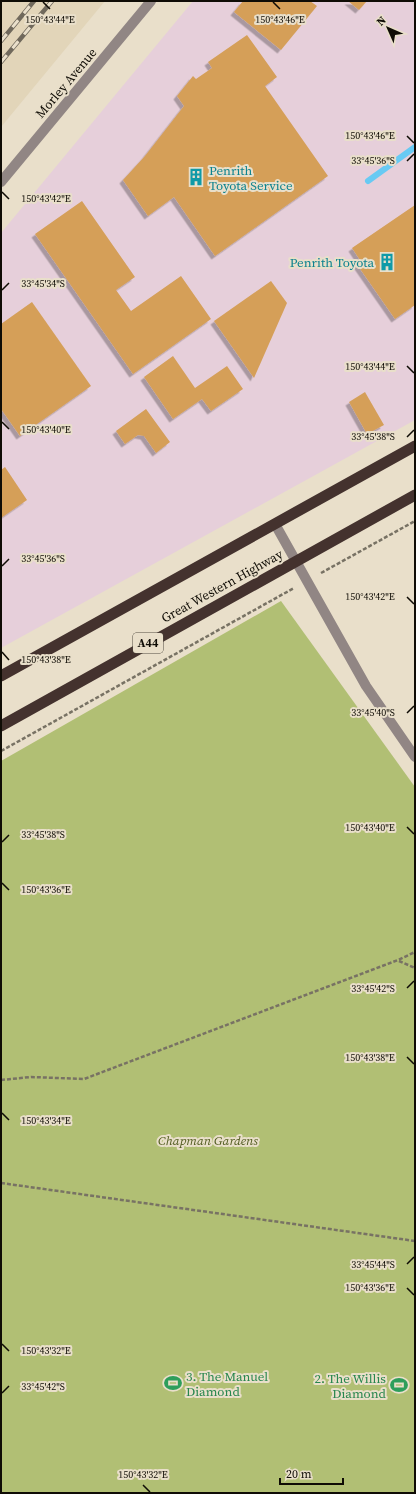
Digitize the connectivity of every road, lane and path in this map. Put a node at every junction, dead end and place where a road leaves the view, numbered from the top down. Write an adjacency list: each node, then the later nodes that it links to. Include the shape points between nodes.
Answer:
1 (151, 1): 2 (street, Morley Avenue)
2 (1, 182)
3 (415, 446): 6 (highway)
4 (415, 495): 7 (highway, Great Western Highway / A44)
5 (415, 521): 8 (path)
6 (274, 524): 7 (street); 10 (highway)
7 (295, 561): 11 (highway, Great Western Highway / A44); 13 (street, via 366,686)
8 (326, 571)
9 (279, 597): 12 (path)
10 (1, 676)
11 (1, 726)
12 (1, 751)
13 (415, 758)
14 (415, 952): 15 (path)
15 (398, 960): 16 (path); 17 (path, via 84,1079 31,1077)
16 (415, 968)
17 (1, 1080)
18 (1, 1183): 19 (path)
19 (415, 1241)

